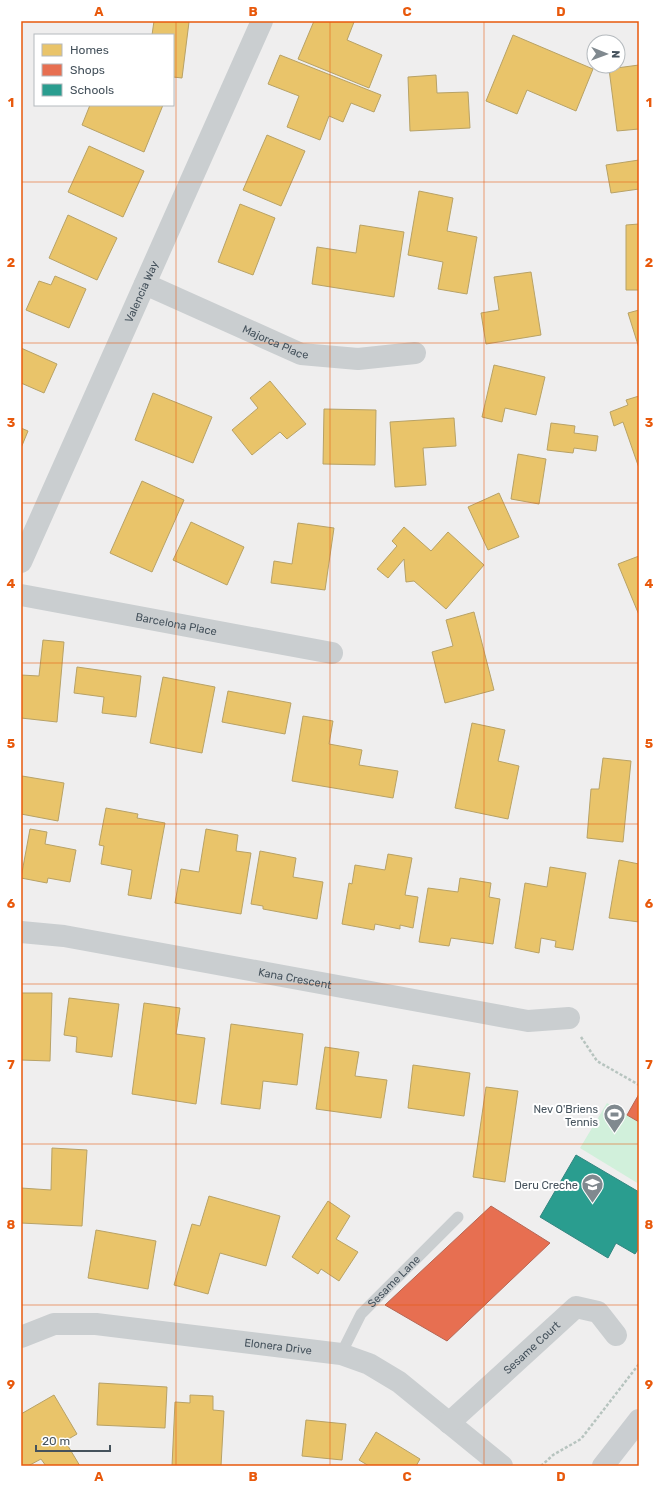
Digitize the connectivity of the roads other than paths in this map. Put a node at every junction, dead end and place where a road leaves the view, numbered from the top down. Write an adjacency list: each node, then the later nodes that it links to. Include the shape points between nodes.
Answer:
1 (262, 21): 2 (street, Valencia Way)
2 (145, 284): 3 (street, Majorca Place, via 302,354 358,359); 4 (street, Valencia Way)
3 (415, 353)
4 (21, 562)
5 (21, 595): 6 (street, Barcelona Place)
6 (332, 653)
7 (21, 932): 8 (street, Kana Crescent, via 64,936 528,1021)
8 (569, 1018)
9 (458, 1217): 12 (lane, Sesame Lane, via 361,1314)
10 (616, 1335): 14 (street, Sesame Court, via 598,1312 576,1307)
11 (21, 1337): 12 (street, Elonera Drive, via 54,1324 96,1324)
12 (341, 1354): 14 (street, Elonera Drive, via 368,1364 399,1382)
13 (639, 1420): 16 (main road)
14 (449, 1423): 15 (street, Elonera Drive)
15 (488, 1462)
16 (603, 1466)

